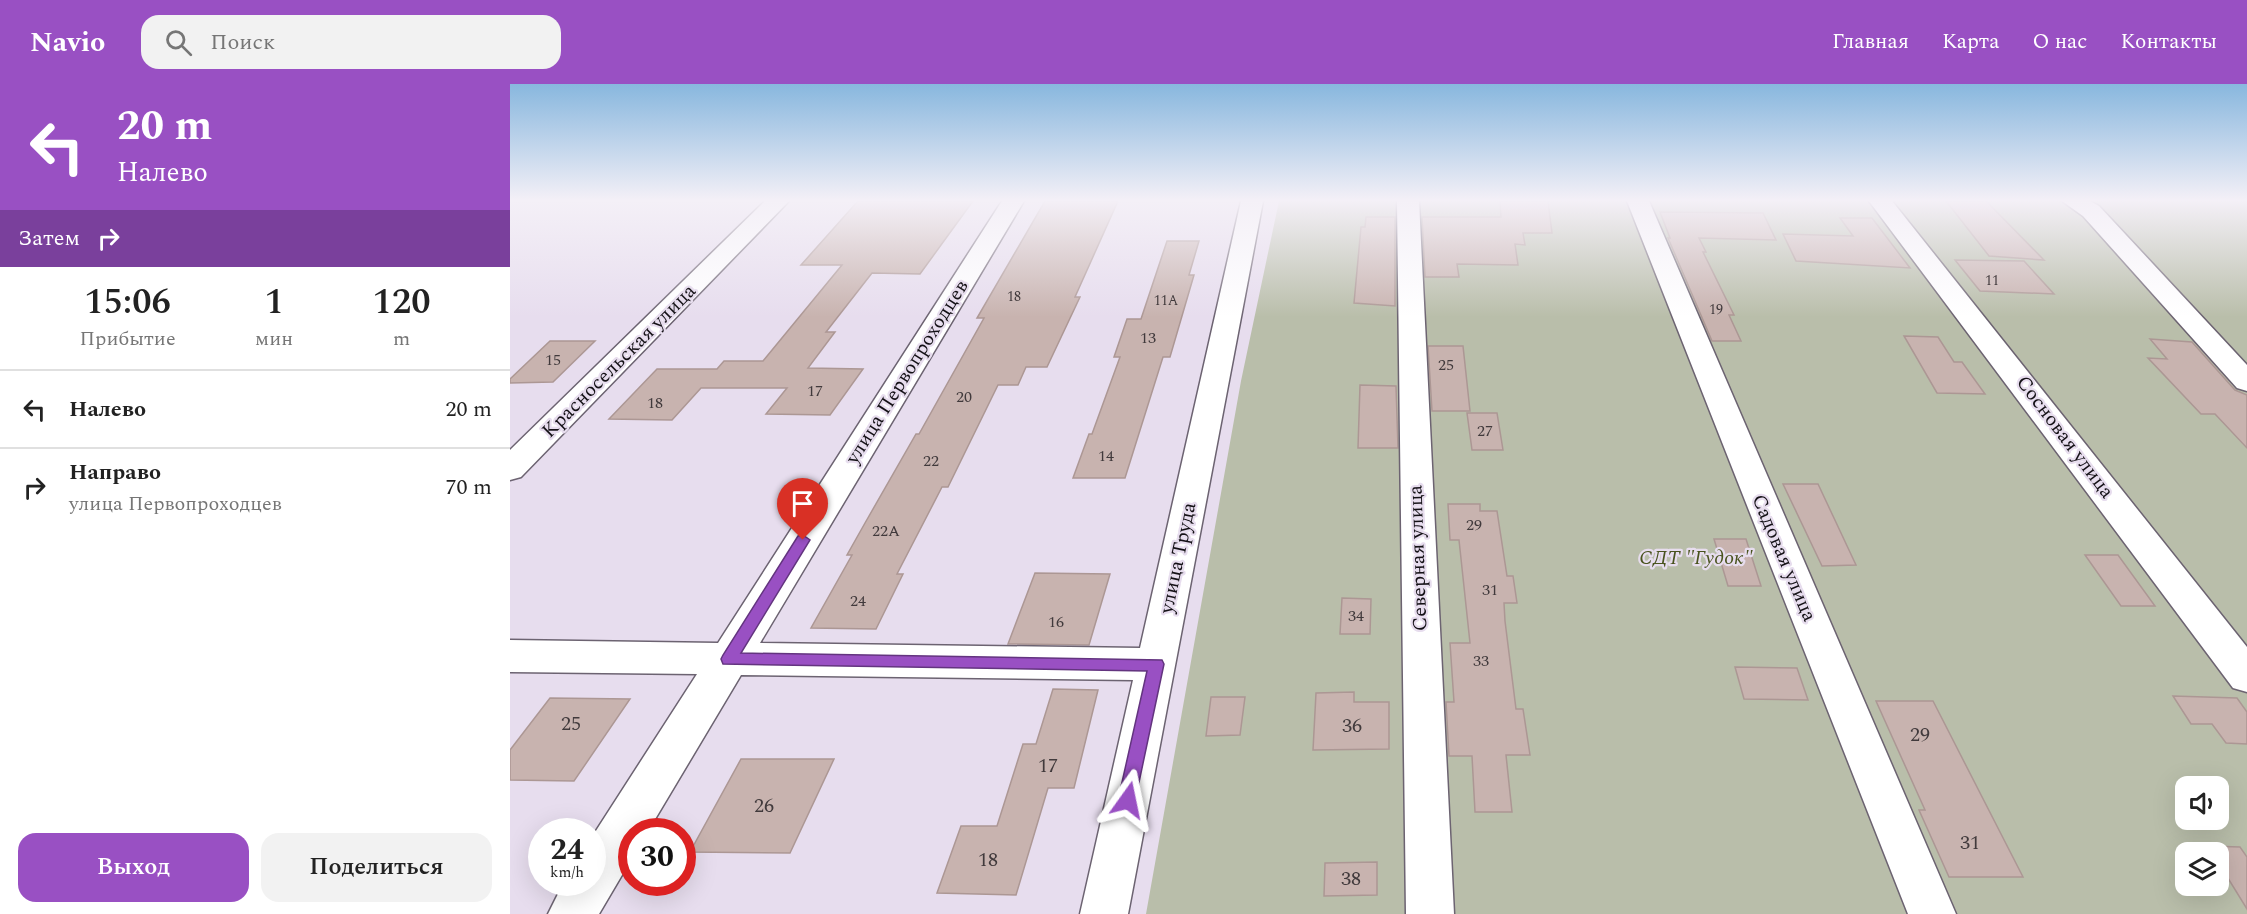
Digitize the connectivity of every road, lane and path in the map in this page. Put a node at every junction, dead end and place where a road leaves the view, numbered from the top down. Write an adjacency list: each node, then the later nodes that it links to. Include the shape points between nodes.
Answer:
1 (739, 240): 9 (street, Красносельская улица)
2 (989, 240): 11 (street, улица Первопроходцев)
3 (1244, 240): 12 (street, улица Труда)
4 (1409, 240): 18 (street, Северная улица)
5 (1654, 240): 19 (street, Садовая улица)
6 (1910, 240): 13 (street, Сосновая улица)
7 (2117, 240): 8 (street)
8 (2247, 382)
9 (510, 470)
10 (510, 656): 11 (street)
11 (729, 659): 12 (street); 14 (street, улица Первопроходцев)
12 (1156, 664): 17 (street, улица Труда)
13 (2247, 676)
14 (606, 858)
15 (583, 896): 16 (street, улица Первопроходцев)
16 (572, 914)
17 (1104, 914)
18 (1430, 914)
19 (1932, 914)

